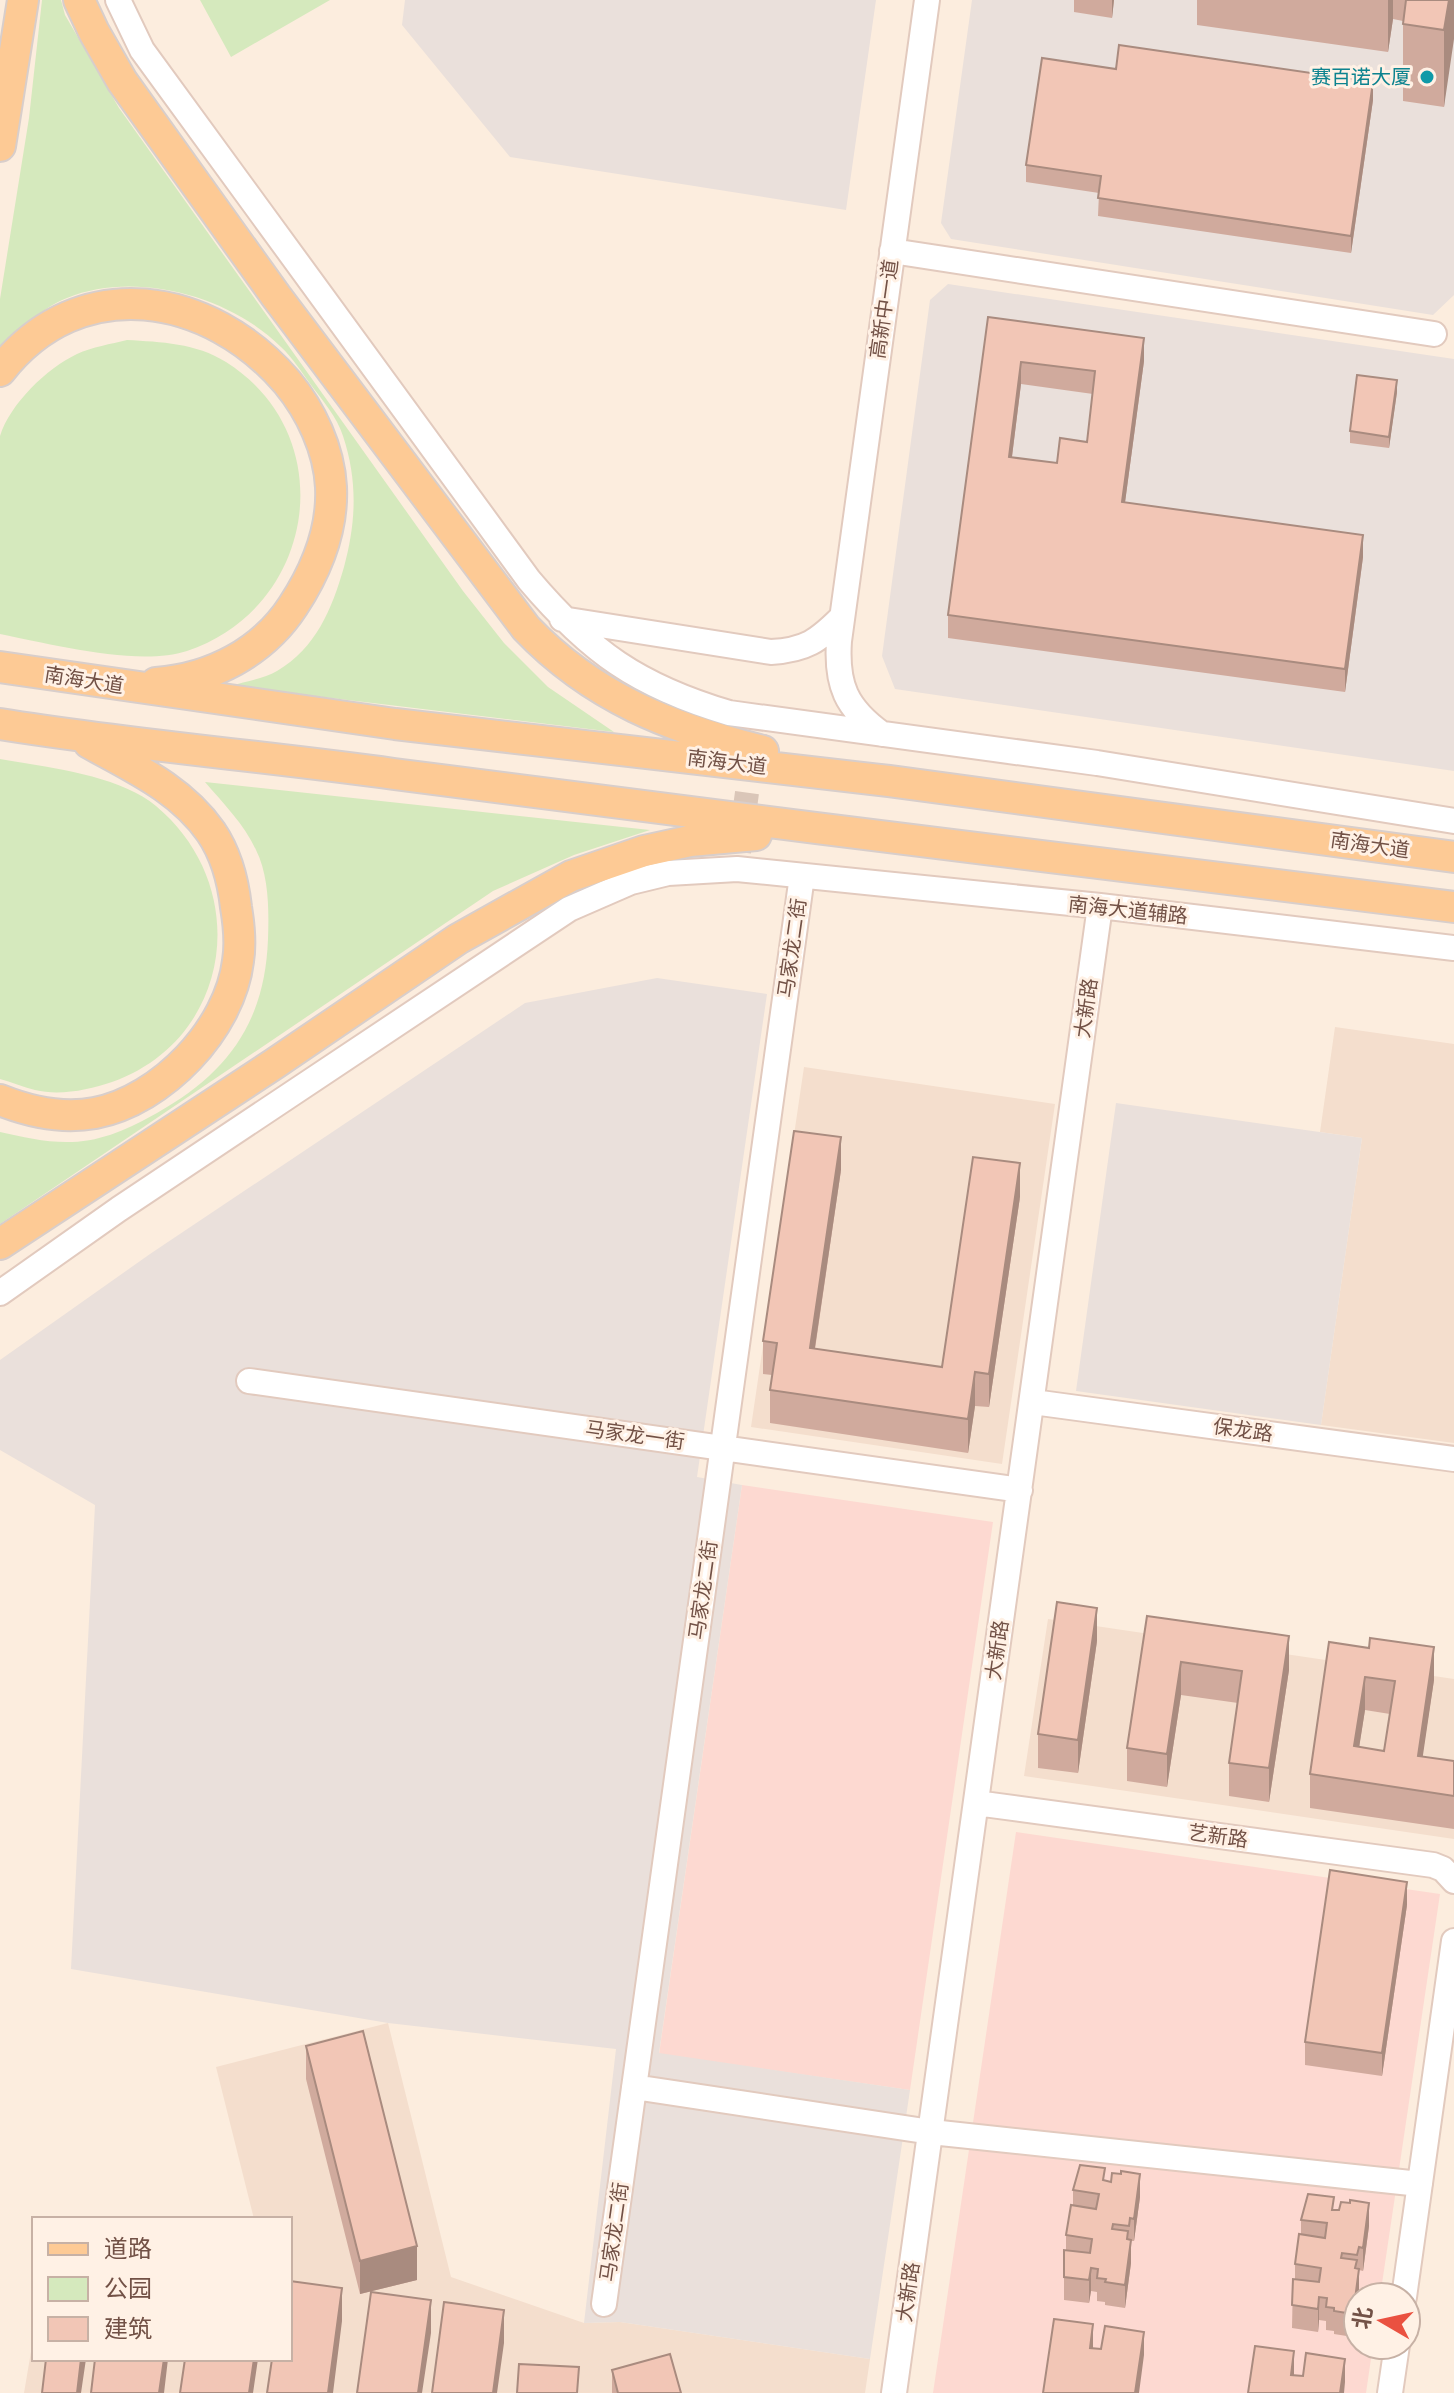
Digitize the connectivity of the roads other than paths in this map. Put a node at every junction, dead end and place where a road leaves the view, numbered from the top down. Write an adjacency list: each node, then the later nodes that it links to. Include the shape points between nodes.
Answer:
1 (23, 0): 5 (main road)
2 (79, 0): 16 (main road, via 122,81 276,296 505,603 551,654 611,696 677,727)
3 (118, 0): 10 (street, via 142,50)
4 (927, 0): 6 (street, 高新中一道)
5 (0, 146)
6 (892, 251): 7 (street); 9 (street, 高新中一道)
7 (1434, 334)
8 (0, 371): 12 (main road, via 31,340 91,310 121,304 185,311 215,323 272,364 297,394 326,455 329,520 319,557 284,620 260,644 212,671)
9 (842, 617): 10 (street, via 804,647 771,652); 14 (street, 高新中一道, via 838,660 845,693 854,710)
10 (562, 619): 14 (street, via 642,679 756,725)
11 (10, 669): 12 (main road, 南海大道)
12 (117, 686): 16 (main road, 南海大道)
13 (2, 724): 15 (main road)
14 (882, 734): 17 (street)
15 (77, 736): 18 (main road); 24 (main road, via 157,780 211,832 226,858 235,891 238,963 228,997 190,1057 130,1102 95,1113 59,1115)
16 (889, 781): 19 (main road, 南海大道)
17 (1454, 821)
18 (882, 838): 22 (main road); 25 (main road, via 737,835 644,851 571,876 458,939)
19 (1454, 857)
20 (802, 876): 21 (street, 南海大道辅路); 26 (street, 南海大道辅路, via 738,860 643,879 569,909); 29 (street, 马家龙二街)
21 (1100, 906): 23 (street, 南海大道辅路); 28 (street, 大新路)
22 (1454, 907)
23 (1454, 948)
24 (0, 1100)
25 (0, 1244)
26 (0, 1293)
27 (249, 1381): 29 (street, 马家龙一街)
28 (1033, 1402): 30 (street, 保龙路); 31 (street, 大新路)
29 (723, 1447): 31 (street, 马家龙一街); 35 (street, 马家龙二街)
30 (1454, 1459)
31 (1020, 1490): 32 (street, 大新路)
32 (976, 1803): 33 (street, 艺新路, via 1433,1865); 36 (street, 大新路)
33 (1454, 1881)
34 (1454, 1941): 37 (street)
35 (634, 2087): 36 (street); 39 (street, 马家龙二街)
36 (931, 2132): 37 (street); 41 (street, 大新路)
37 (1420, 2184): 38 (street)
38 (1406, 2281)
39 (604, 2304)
40 (1395, 2361): 42 (street)
41 (894, 2393)
42 (1390, 2393)

